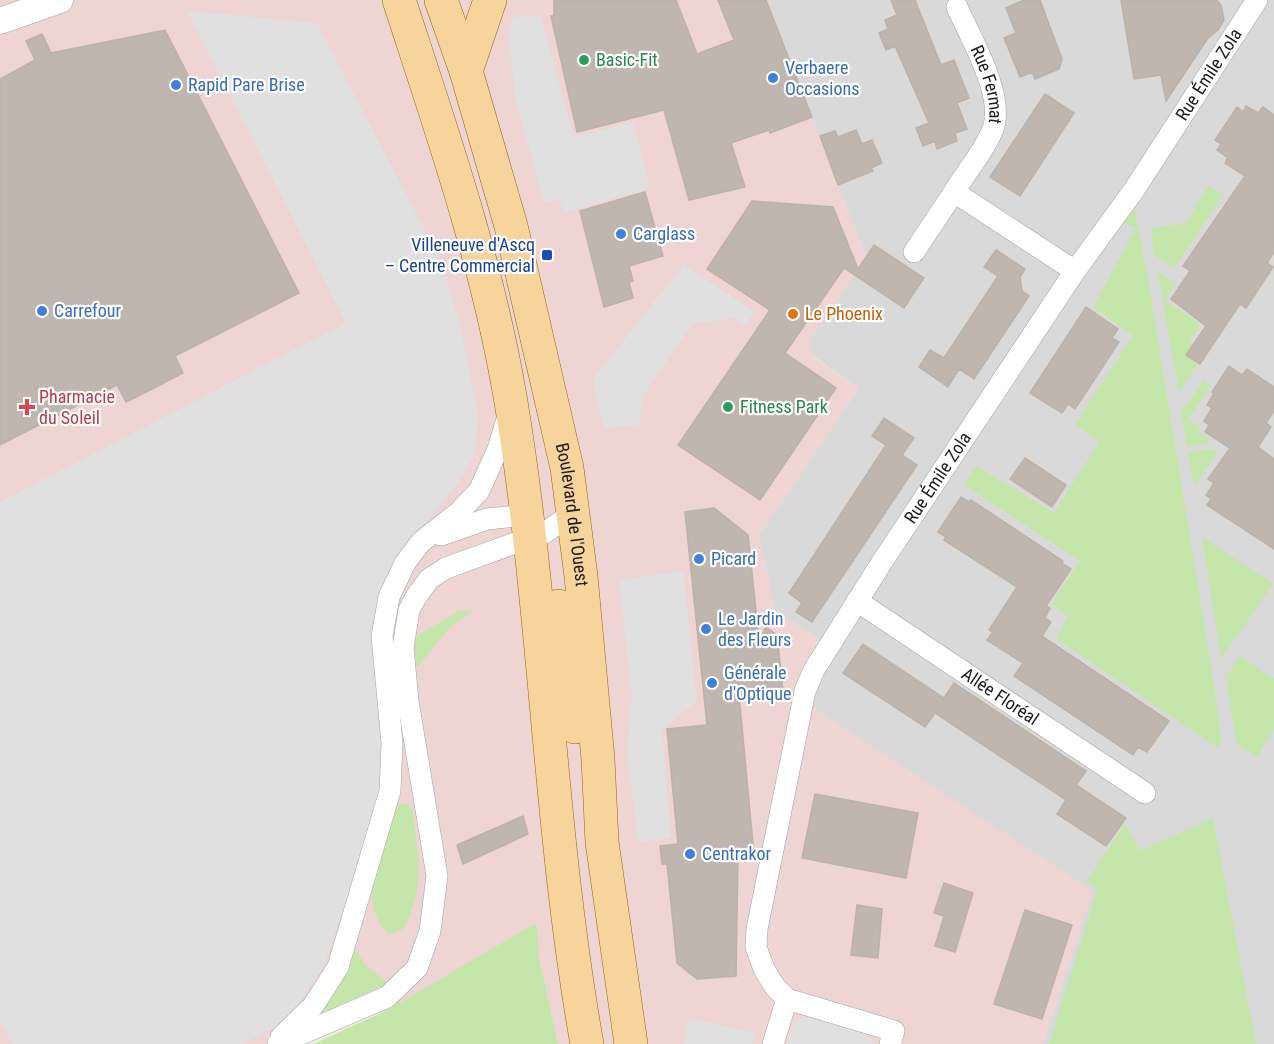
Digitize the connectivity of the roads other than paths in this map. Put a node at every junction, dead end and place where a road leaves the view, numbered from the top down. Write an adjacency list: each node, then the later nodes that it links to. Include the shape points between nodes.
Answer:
1 (60, 0): 8 (street)
2 (399, 0): 14 (main road, via 456,174 489,298)
3 (419, 0): 13 (main road, via 462,122 511,287)
4 (441, 0): 9 (main road, Boulevard de l'Ouest)
5 (490, 0): 9 (main road)
6 (1257, 0): 12 (street, Rue Émile Zola, via 1134,190)
7 (957, 7): 10 (street, Rue Fermat, via 989,81 996,114 992,130)
8 (0, 21)
9 (466, 71): 13 (main road, Boulevard de l'Ouest)
10 (954, 192): 11 (street, Rue Fermat); 12 (street)
11 (914, 252)
12 (1075, 271): 18 (street, Rue Émile Zola)
13 (543, 354): 15 (main road, Boulevard de l'Ouest)
14 (511, 404): 16 (main road); 17 (street, via 498,449 479,491 429,535)
15 (574, 512): 16 (street); 20 (main road, Boulevard de l'Ouest, via 598,759)
16 (535, 528): 17 (street, via 487,519 449,531); 20 (main road, via 553,559 572,711); 23 (street, via 429,579 409,610 403,648 406,683 437,876 430,931 417,968 387,997); 24 (main road, via 574,962)
17 (405, 563): 22 (street, via 389,597 382,625 392,743 390,791 338,967 313,1006)
18 (857, 601): 19 (street, Allée Floréal); 21 (street, Rue Émile Zola, via 805,691 757,929 756,947 764,969)
19 (1145, 793)
20 (602, 842): 25 (main road, Boulevard de l'Ouest)
21 (787, 999): 26 (street); 27 (street, via 894,1031)
22 (271, 1044)
23 (278, 1044)
24 (587, 1044)
25 (631, 1044)
26 (773, 1044)
27 (890, 1044)

